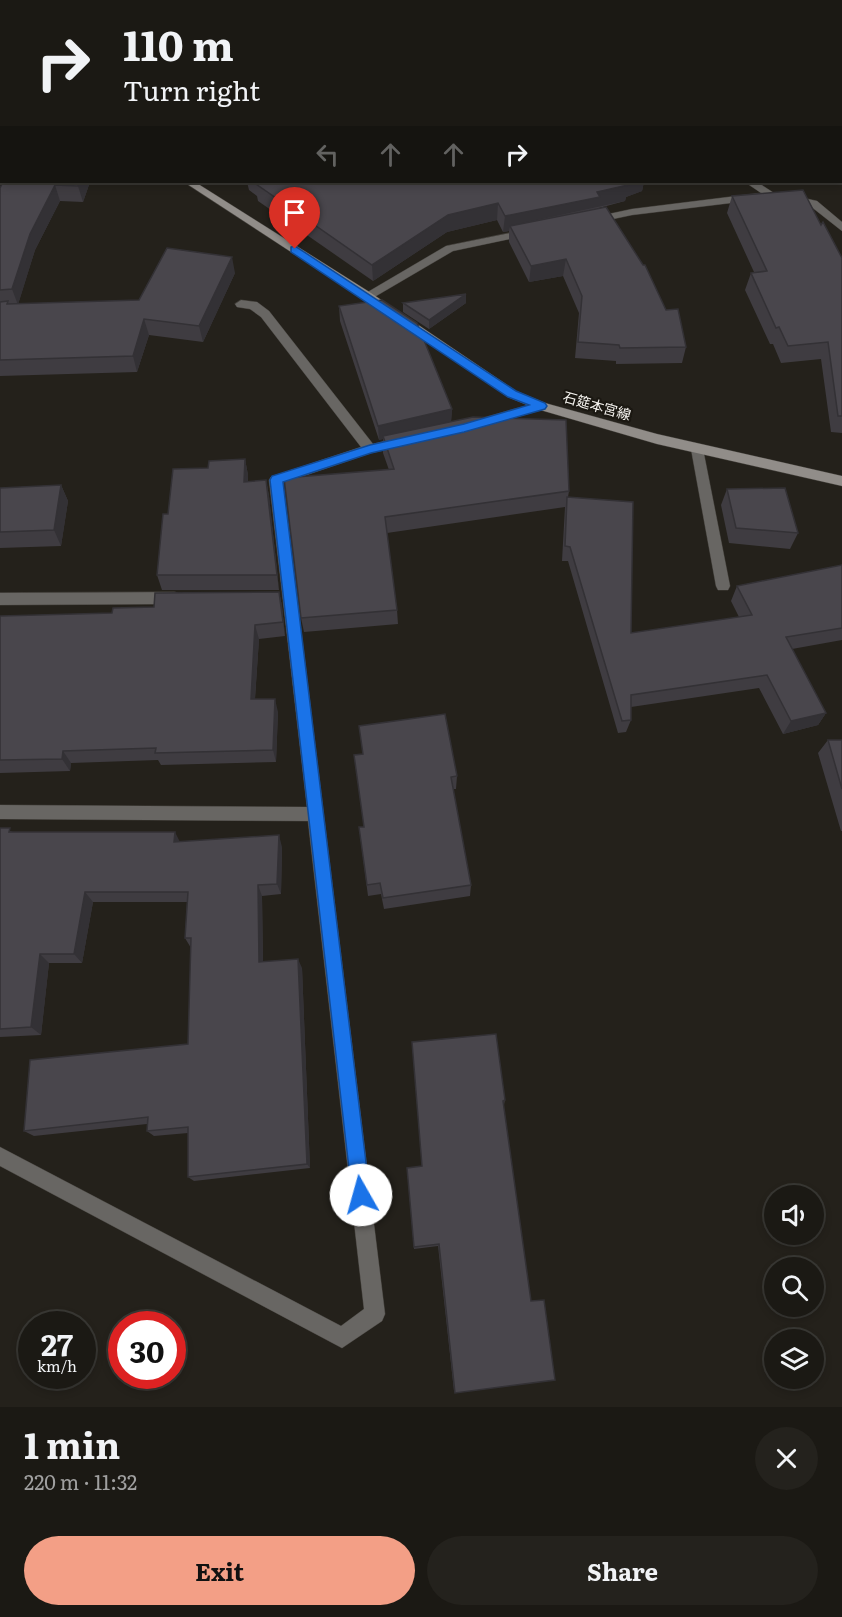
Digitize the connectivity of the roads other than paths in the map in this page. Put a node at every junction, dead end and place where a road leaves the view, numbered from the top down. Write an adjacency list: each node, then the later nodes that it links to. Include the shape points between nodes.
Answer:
1 (191, 183): 7 (main road, 石筵本宮線)
2 (752, 183): 3 (street)
3 (772, 195): 4 (street); 5 (street, via 813,203)
4 (587, 221)
5 (842, 228)
6 (541, 230): 7 (street, via 450,248)
7 (367, 296): 9 (main road, 石筵本宮線, via 512,394)
8 (242, 304): 12 (street, via 265,314)
9 (541, 406): 10 (street); 13 (main road, 石筵本宮線)
10 (464, 428)
11 (412, 440): 12 (street)
12 (370, 449): 19 (street, via 276,480 284,598)
13 (697, 449): 14 (main road, 石筵本宮線); 15 (street)
14 (842, 482)
15 (723, 586)
16 (185, 598): 17 (street)
17 (0, 599)
18 (0, 812): 19 (street)
19 (317, 814): 20 (street, via 375,1314 342,1338)
20 (0, 1156)

